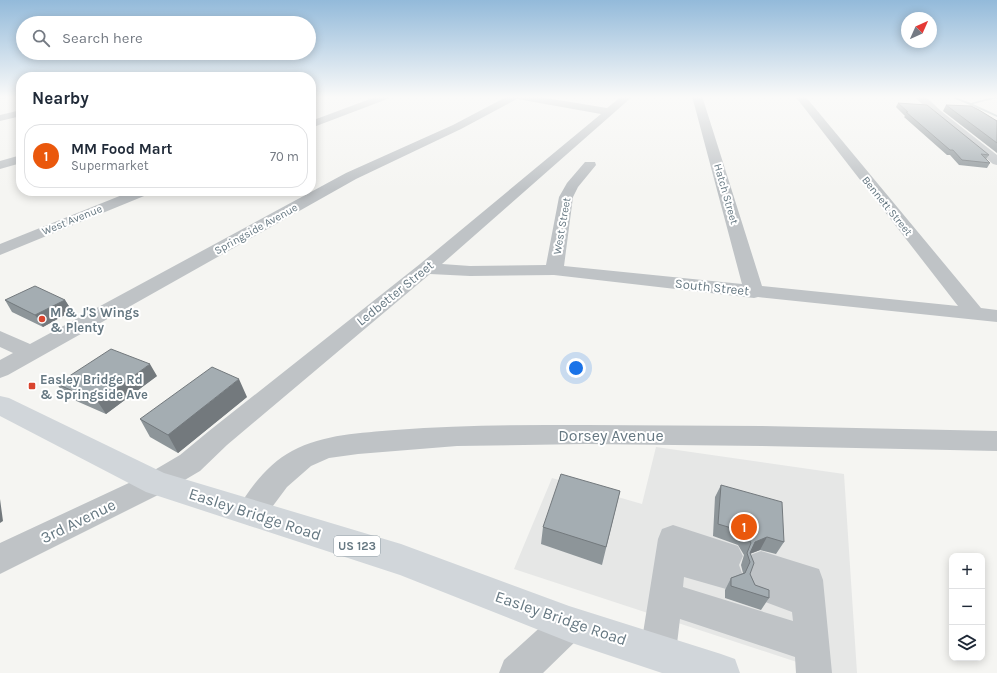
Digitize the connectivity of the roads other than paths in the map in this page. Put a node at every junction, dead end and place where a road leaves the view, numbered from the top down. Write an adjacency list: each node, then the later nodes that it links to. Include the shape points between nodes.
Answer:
1 (456, 127): 10 (street, Springside Avenue, via 351,176)
2 (592, 127): 14 (street, Ledbetter Street)
3 (706, 127): 16 (street, Hatch Street)
4 (825, 127): 17 (street, Bennett Street)
5 (954, 127): 7 (street)
6 (16, 160): 8 (street)
7 (997, 161)
8 (0, 165)
9 (590, 165): 15 (street, West Street, via 566,196)
10 (316, 195)
11 (132, 196): 13 (street, West Avenue)
12 (315, 196): 20 (street, Springside Avenue)
13 (0, 250)
14 (426, 268): 15 (street, South Street, via 470,271); 24 (street, Ledbetter Street, via 190,463)
15 (554, 270): 16 (street, South Street)
16 (754, 292): 17 (street, South Street)
17 (976, 314): 18 (street, South Street)
18 (997, 316)
19 (0, 338): 20 (street)
20 (30, 353): 21 (street, Springside Avenue)
21 (0, 370)
22 (0, 405): 24 (highway, Easley Bridge Road / US 123)
23 (997, 441): 25 (street, Dorsey Avenue, via 837,436 590,434 446,437 357,443 311,454 296,462 283,472)
24 (156, 483): 25 (highway, Easley Bridge Road / US 123); 26 (street, 3rd Avenue)
25 (251, 513): 30 (highway, Easley Bridge Road / US 123, via 400,560)
26 (0, 559)
27 (726, 564): 29 (street, via 673,539)
28 (761, 575): 32 (street, via 807,580)
29 (665, 598): 31 (street); 32 (street)
30 (569, 624): 31 (highway, Easley Bridge Road / US 123); 33 (street)
31 (658, 652): 34 (highway, Easley Bridge Road / US 123)
32 (813, 659)
33 (517, 673)
34 (721, 673)

